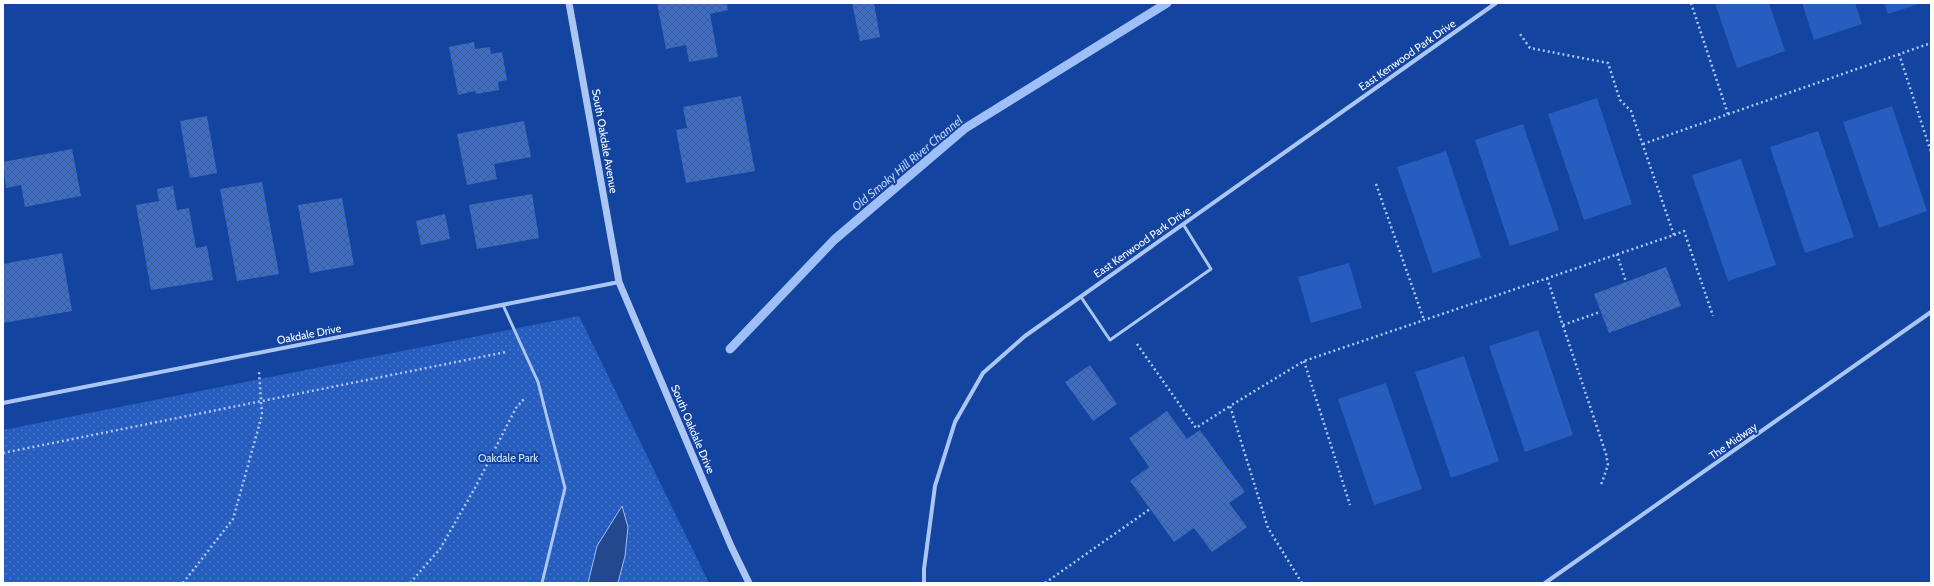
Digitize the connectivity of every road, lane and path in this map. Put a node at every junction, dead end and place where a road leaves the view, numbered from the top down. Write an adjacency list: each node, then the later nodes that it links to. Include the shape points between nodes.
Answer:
1 (569, 3): 15 (street, South Oakdale Avenue)
2 (1496, 3): 11 (street, East Kenwood Park Drive)
3 (1691, 3): 7 (path)
4 (1520, 34): 8 (path, via 1530,48 1608,63 1620,100 1631,111)
5 (1931, 43): 6 (path)
6 (1899, 54): 7 (path); 9 (path)
7 (1728, 114): 8 (path)
8 (1643, 144): 12 (path)
9 (1931, 152)
10 (1376, 184): 22 (path)
11 (1183, 224): 17 (street, East Kenwood Park Drive); 24 (lane, via 1211,269)
12 (1674, 235): 13 (path); 21 (path, via 1684,231)
13 (1617, 254): 14 (path); 16 (path)
14 (1547, 278): 22 (path); 23 (path)
15 (619, 282): 18 (street, Oakdale Drive); 39 (street, South Oakdale Drive)
16 (1626, 282)
17 (1081, 297): 24 (lane, via 1110,340); 40 (street, East Kenwood Park Drive, via 1025,336 983,373 955,422 935,486)
18 (503, 305): 25 (lane); 26 (street, Oakdale Drive)
19 (1600, 312): 23 (path)
20 (1931, 312): 43 (street, The Midway)
21 (1713, 316)
22 (1424, 320): 27 (path)
23 (1563, 325): 33 (path, via 1606,454 1608,465)
24 (1126, 329): 31 (path, via 1196,428)
25 (522, 349): 28 (lane); 29 (path)
26 (258, 353): 29 (path); 30 (street, Oakdale Drive)
27 (1304, 361): 31 (path); 34 (path)
28 (538, 382): 37 (path, via 516,408 440,549); 38 (lane, via 565,488)
29 (262, 401): 32 (path); 36 (path, via 262,415 233,519)
30 (3, 403)
31 (1230, 406): 42 (path, via 1268,528)
32 (3, 453)
33 (1601, 485)
34 (1350, 505)
35 (1150, 509): 41 (path)
36 (183, 583)
37 (410, 583)
38 (542, 583)
39 (748, 583)
40 (924, 583)
41 (1045, 583)
42 (1302, 583)
43 (1544, 583)

